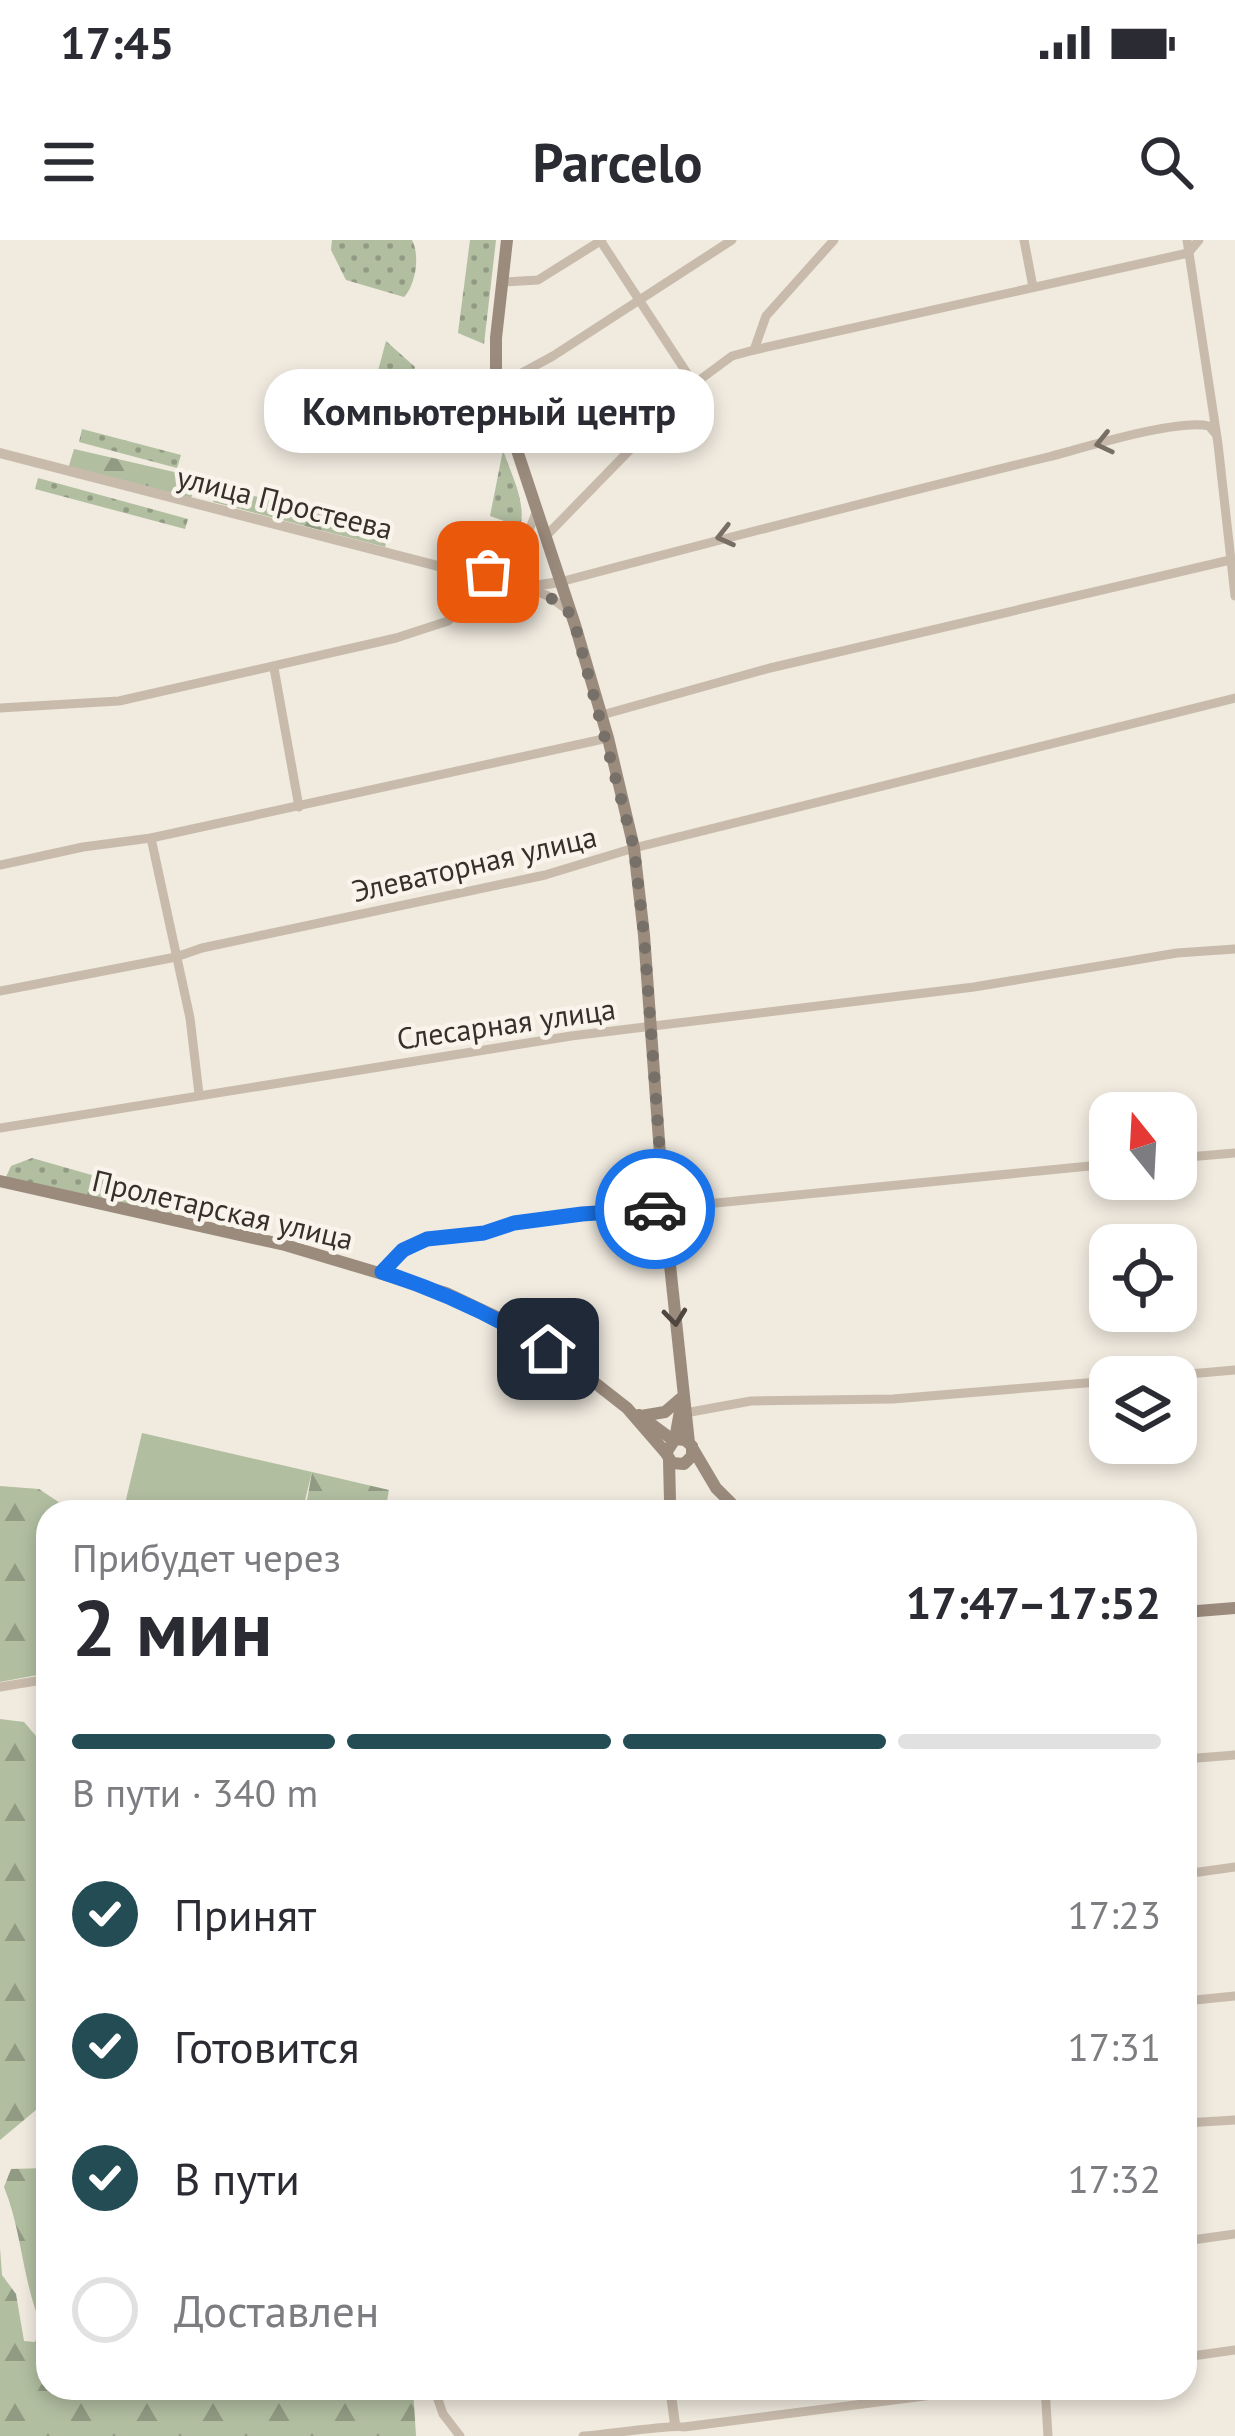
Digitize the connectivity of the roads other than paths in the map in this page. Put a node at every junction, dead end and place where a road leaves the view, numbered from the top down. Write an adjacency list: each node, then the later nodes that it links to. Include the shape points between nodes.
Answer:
1 (507, 240): 9 (main road)
2 (600, 240): 9 (street, via 538,280); 11 (street)
3 (732, 240): 11 (street)
4 (834, 240): 12 (street, via 766,316)
5 (1024, 240): 10 (street)
6 (1187, 240): 8 (street)
7 (1199, 240): 8 (street)
8 (1188, 254): 10 (street); 15 (street)
9 (503, 282): 14 (main road)
10 (1033, 287): 12 (street)
11 (640, 300): 13 (street); 14 (street)
12 (754, 350): 13 (street)
13 (694, 384): 18 (street)
14 (496, 387): 17 (main road)
15 (1215, 433): 19 (street); 21 (street, one-way to 21, via 1192,424 1122,439)
16 (0, 453): 20 (street, улица Простеева)
17 (536, 513): 18 (main road); 20 (street, via 514,557)
18 (545, 537): 21 (main road)
19 (1230, 560): 23 (street); 28 (street)
20 (474, 575): 22 (street, улица Простеева); 25 (street, via 448,621)
21 (560, 582): 22 (street, улица Простеева); 24 (main road)
22 (526, 587): 24 (street)
23 (1235, 596)
24 (568, 611): 28 (main road)
25 (274, 668): 27 (street, via 119,701); 30 (street)
26 (1235, 698): 32 (street, Элеваторная улица)
27 (0, 708)
28 (602, 715): 29 (main road)
29 (608, 738): 30 (street); 32 (main road)
30 (299, 807): 31 (street)
31 (151, 838): 33 (street); 35 (street)
32 (634, 848): 35 (street, Элеваторная улица); 37 (main road)
33 (0, 865)
34 (1235, 949): 37 (street, Слесарная улица)
35 (176, 957): 36 (street, Элеваторная улица); 38 (street)
36 (0, 991)
37 (650, 1027): 38 (street, Слесарная улица); 44 (main road)
38 (199, 1094): 39 (street, Слесарная улица)
39 (0, 1128)
40 (1235, 1153): 41 (street)
41 (1197, 1156)
42 (1089, 1166): 44 (street)
43 (0, 1181): 45 (main road, Пролетарская улица)
44 (664, 1208): 45 (street, via 427,1239); 49 (main road, one-way to 49)
45 (382, 1272): 50 (main road, Пролетарская улица, via 502,1320)
46 (1235, 1370): 47 (street)
47 (1197, 1373)
48 (1089, 1384): 51 (street, via 751,1401)
49 (681, 1392): 51 (main road); 52 (main road, via 665,1412); 54 (main road)
50 (627, 1408): 52 (main road); 54 (main road, Пролетарская улица)
51 (685, 1413): 53 (main road)
52 (641, 1416): 54 (main road)
53 (691, 1446): 54 (main road); 54 (main road); 55 (main road)
54 (675, 1453): 55 (main road); 56 (main road)
55 (716, 1488): 57 (main road)
56 (670, 1500)
57 (728, 1500)
58 (1235, 1608): 59 (main road)
59 (1197, 1611)
60 (36, 1680): 61 (street)
61 (0, 1687)
62 (1235, 1755): 63 (street)
63 (1197, 1759)
64 (1235, 1867): 65 (street)
65 (1197, 1872)
66 (1235, 1996): 67 (street)
67 (1197, 2000)
68 (1235, 2120): 69 (street)
69 (1197, 2122)
70 (1235, 2234): 71 (street)
71 (1197, 2239)
72 (1235, 2350): 73 (street)
73 (1197, 2355)
74 (438, 2400): 79 (street)
75 (672, 2400): 78 (street)
76 (894, 2400): 78 (street)
77 (1046, 2400): 81 (street)
78 (675, 2425): 80 (street)
79 (460, 2436)
80 (583, 2436)
81 (1048, 2436)

